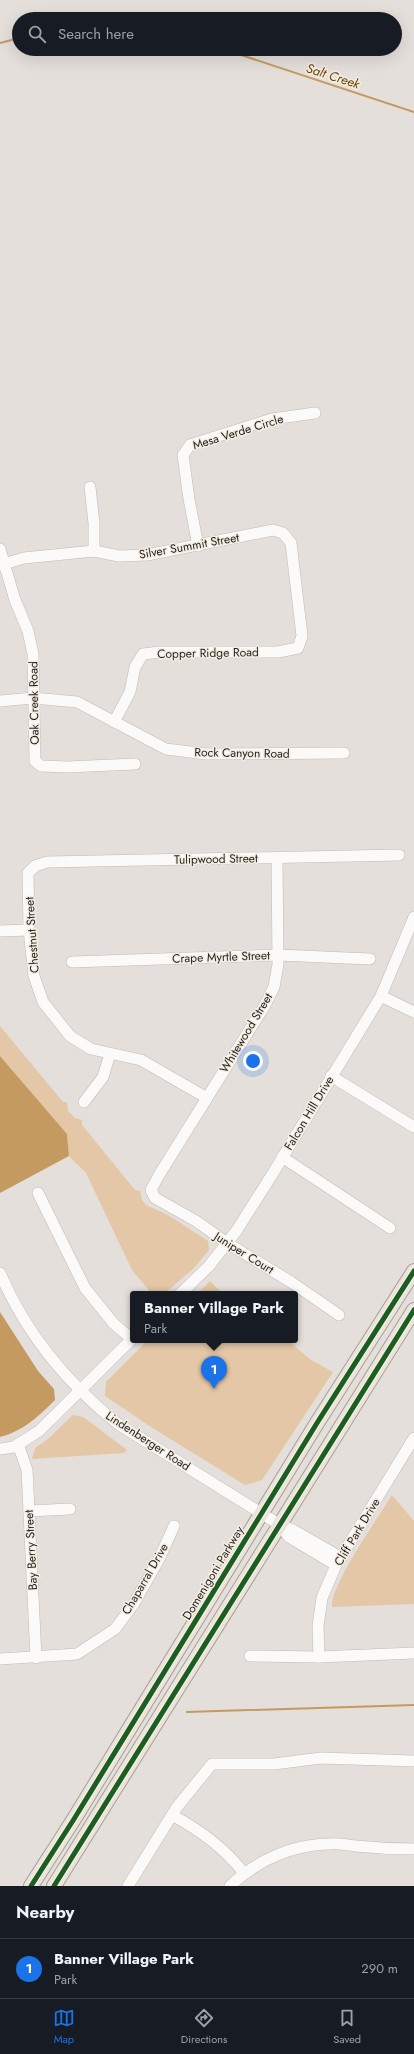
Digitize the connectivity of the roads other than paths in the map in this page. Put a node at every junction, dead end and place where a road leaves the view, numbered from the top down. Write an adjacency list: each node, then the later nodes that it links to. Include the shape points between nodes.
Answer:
1 (315, 413): 3 (street, Mesa Verde Circle, via 272,419 190,445 183,455)
2 (90, 487): 5 (street)
3 (198, 546): 5 (street, Silver Summit Street, via 147,555 119,556); 7 (street, Silver Summit Street, via 273,530 283,533 291,543 302,636)
4 (0, 549): 6 (street, Oak Creek Road)
5 (94, 551): 6 (street, Silver Summit Street, via 24,558)
6 (2, 565): 8 (street, Oak Creek Road, via 28,631 33,654)
7 (298, 648): 10 (street, Copper Ridge Road, via 278,652 143,654 135,667 130,692)
8 (33, 698): 9 (street, Rock Canyon Road); 10 (street, Rock Canyon Road, via 77,702); 12 (street, Oak Creek Road, via 35,761 41,766)
9 (2, 700)
10 (114, 722): 11 (street, Rock Canyon Road, via 166,749 206,754)
11 (344, 753)
12 (135, 764)
13 (399, 855): 14 (street, Tulipwood Street)
14 (277, 858): 15 (street, Tulipwood Street, via 47,862); 19 (street, Whitewood Street)
15 (34, 866): 17 (street, Chestnut Street, via 28,873)
16 (414, 918): 22 (street, Falcon Hill Drive)
17 (29, 930): 18 (street); 24 (street, Chestnut Street, via 34,976 43,1002 70,1036 91,1049)
18 (0, 931)
19 (278, 955): 20 (street, Crape Myrtle Street); 21 (street, Crape Myrtle Street); 26 (street, Whitewood Street, via 274,988)
20 (370, 959)
21 (72, 962)
22 (381, 996): 23 (street); 25 (street, Falcon Hill Drive)
23 (414, 1012)
24 (110, 1054): 26 (street, Chestnut Street, via 141,1060); 27 (street, via 103,1077)
25 (331, 1076): 28 (street); 29 (street, Falcon Hill Drive)
26 (206, 1098): 30 (street, Whitewood Street, via 158,1174)
27 (84, 1102)
28 (414, 1127)
29 (282, 1157): 32 (street); 33 (street, Falcon Hill Drive)
30 (152, 1190): 33 (street, Juniper Court, via 155,1198 196,1221)
31 (38, 1193): 39 (street, via 85,1288 114,1324)
32 (390, 1228)
33 (227, 1243): 36 (street, Falcon Hill Drive, via 209,1266); 38 (street, Juniper Court)
34 (414, 1272): 48 (main road, Domenigoni Parkway)
35 (0, 1273): 41 (street, Lindenberger Road, via 26,1322 46,1352)
36 (183, 1291)
37 (414, 1310): 49 (main road)
38 (339, 1315)
39 (130, 1337)
40 (130, 1341): 41 (street)
41 (80, 1391): 43 (street, via 39,1431); 48 (street, Lindenberger Road, via 118,1424)
42 (414, 1438): 45 (street, Cliff Park Drive)
43 (18, 1444): 44 (street); 47 (street, Bay Berry Street, via 27,1470)
44 (0, 1449)
45 (411, 1452): 51 (street, Cliff Park Drive)
46 (70, 1509): 47 (street)
47 (29, 1511): 55 (street, Bay Berry Street)
48 (262, 1513): 49 (street, Lindenberger Road); 61 (main road, Domenigoni Parkway)
49 (280, 1525): 51 (street, Lindenberger Road, via 293,1530); 62 (main road)
50 (174, 1526): 55 (street, Chaparral Drive, via 133,1605 115,1629 77,1654)
51 (338, 1561): 54 (street, Cliff Park Drive, via 322,1598 318,1626)
52 (414, 1653): 54 (street)
53 (250, 1656): 54 (street)
54 (320, 1657)
55 (36, 1658): 56 (street, Chaparral Drive)
56 (0, 1659)
57 (414, 1762): 58 (street, via 320,1758 274,1764 212,1764)
58 (172, 1815): 60 (street, via 211,1838); 63 (street)
59 (414, 1849): 60 (street, via 330,1844 308,1846 264,1859)
60 (244, 1873): 64 (street)
61 (32, 1886)
62 (54, 1886)
63 (128, 1886)
64 (230, 1886)

